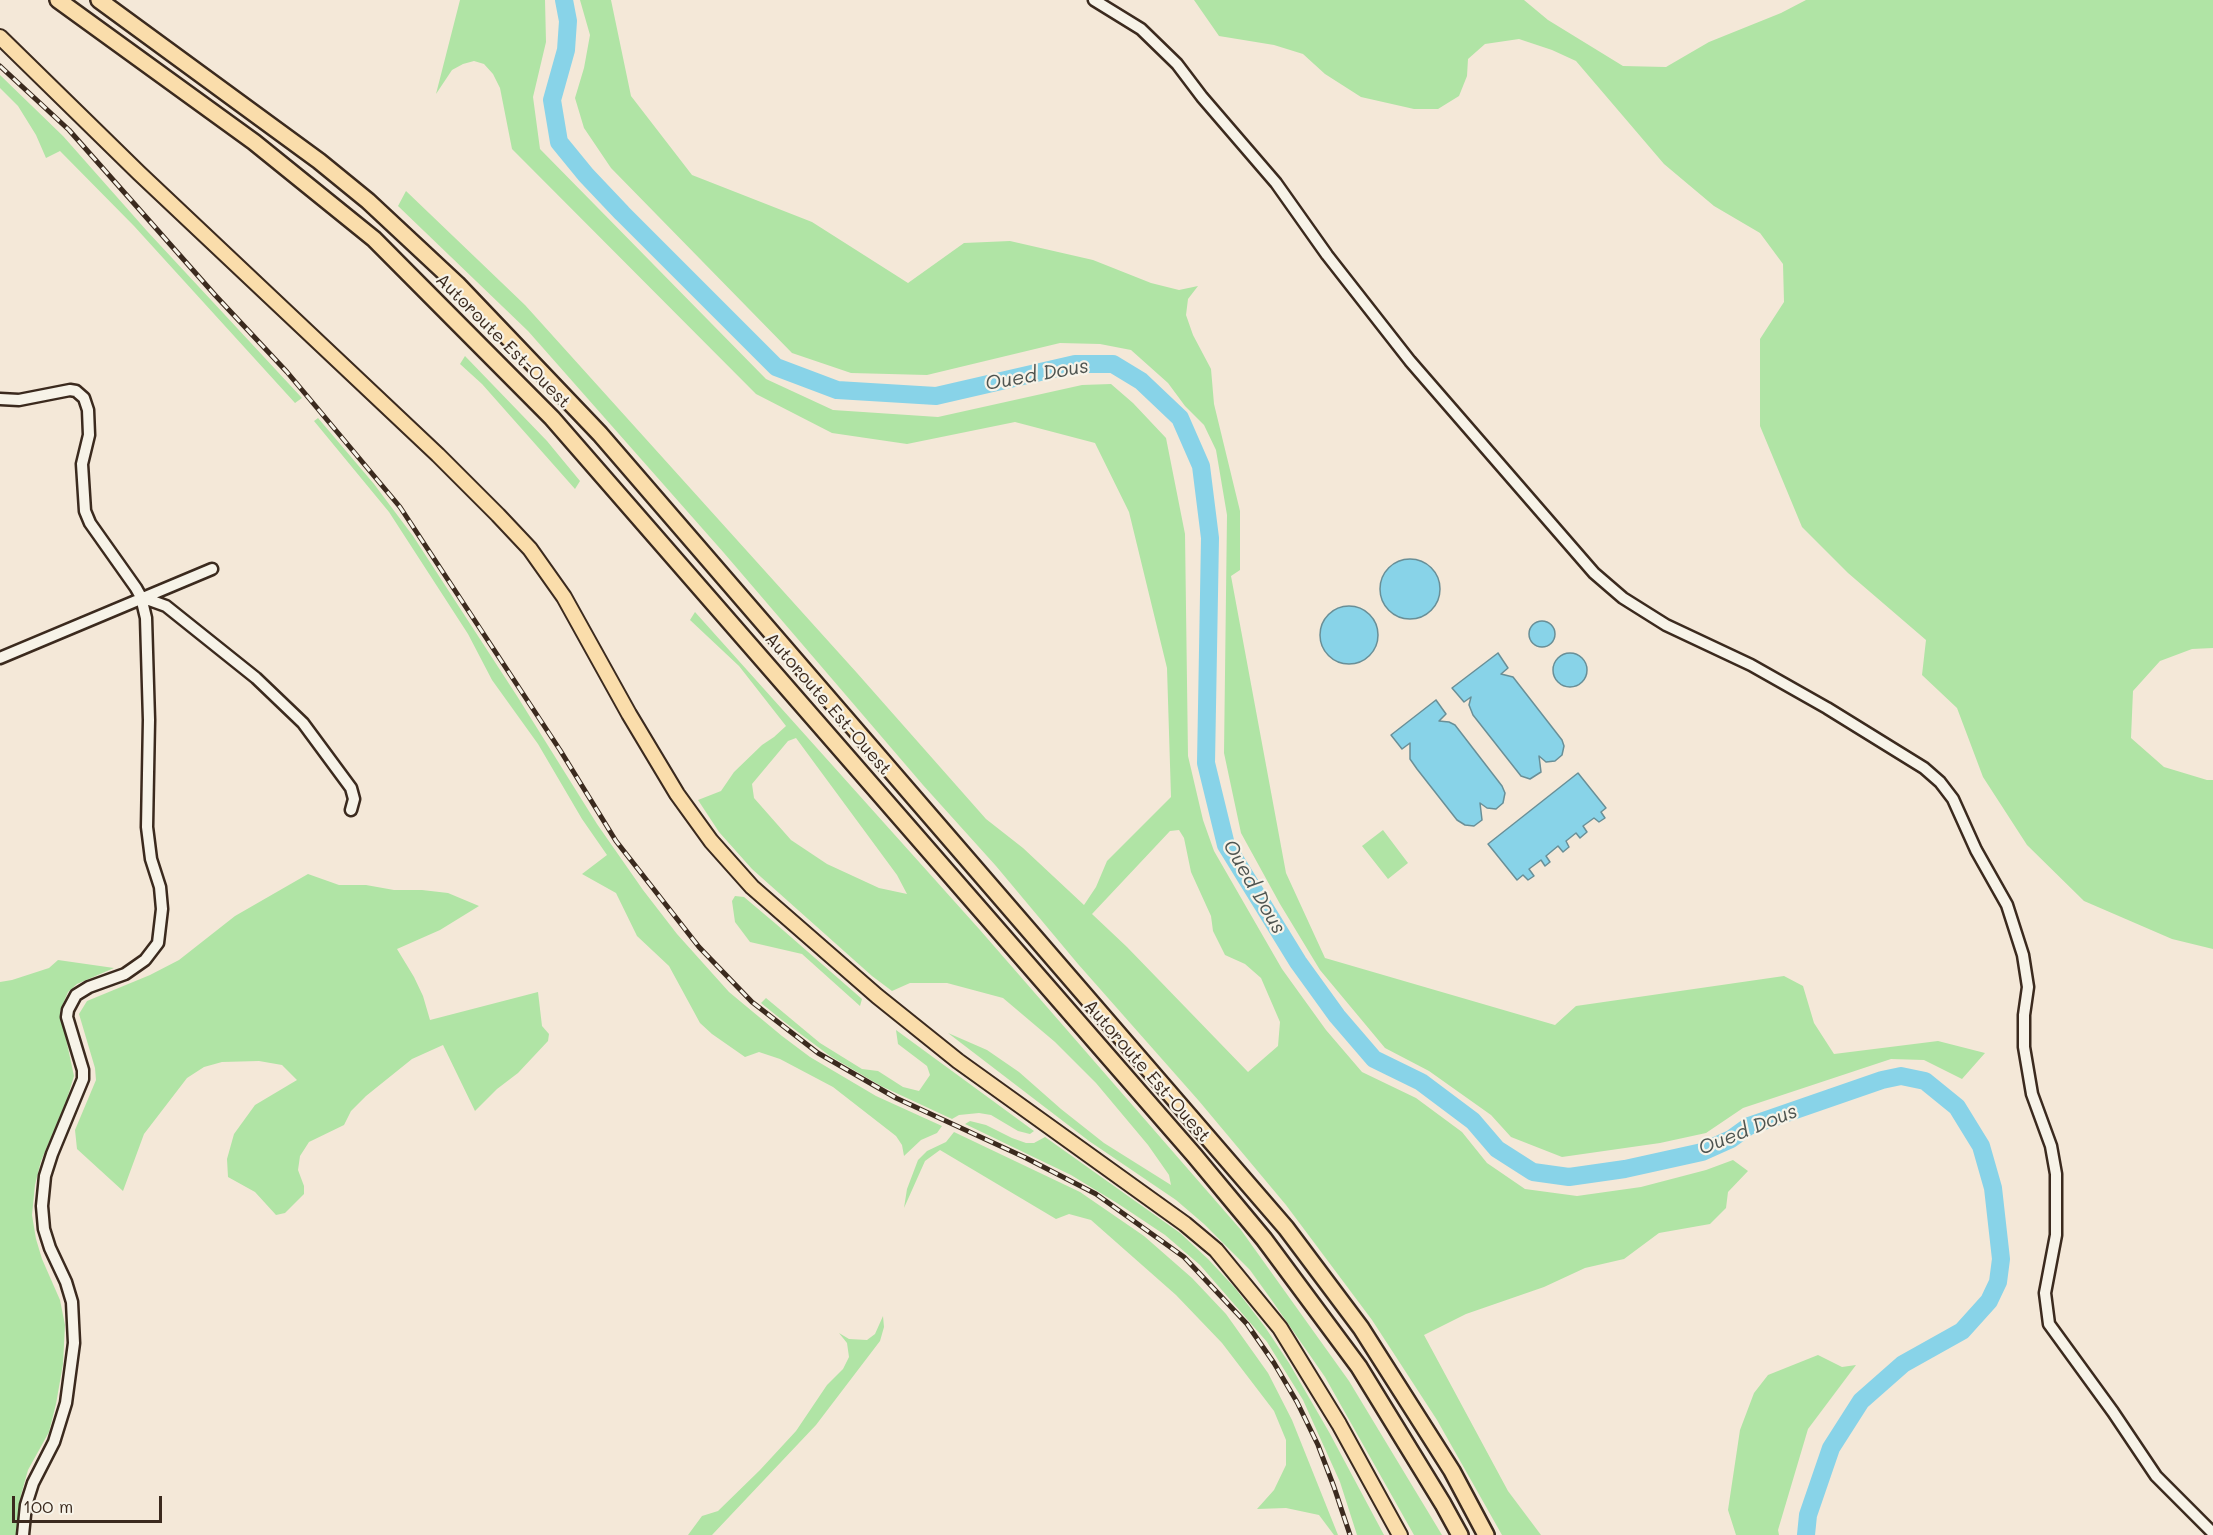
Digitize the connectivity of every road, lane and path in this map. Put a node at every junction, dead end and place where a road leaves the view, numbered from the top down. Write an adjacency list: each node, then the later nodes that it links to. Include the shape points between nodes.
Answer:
1 (58, 0): 13 (highway, Autoroute Est-Ouest, via 254,142 358,226 552,418 1264,1239 1359,1367)
2 (99, 0): 14 (highway, Autoroute Est-Ouest, via 368,201 457,284 600,434 1286,1228 1361,1328 1452,1471)
3 (1094, 0): 10 (street, via 1141,29 1178,64 1276,183 1410,362 1594,573 1623,598 1666,625 1751,665 1924,768 1953,799 2007,905 2023,955 2028,987 2024,1047 2032,1094 2051,1146 2056,1174 2056,1235 2045,1293 2049,1324 2156,1476)
4 (0, 37): 12 (main road, via 438,455 530,549 564,597 678,794 711,841 752,887 886,1004 1185,1224 1227,1262 1280,1328 1310,1374)
5 (0, 399): 7 (street, via 19,400 70,390 84,398 89,435 82,464 85,511)
6 (212, 568): 7 (street)
7 (141, 597): 8 (street); 9 (street, via 166,606 256,678 303,723 351,788); 11 (street, via 146,618 149,720 147,827 160,887 161,928 158,943 145,960 125,974 76,995 68,1010 84,1079 52,1154 42,1206 44,1229 72,1302 74,1342 66,1403 54,1442 33,1483)
8 (0, 658)
9 (351, 810)
10 (2213, 1533)
11 (23, 1535)
12 (1400, 1535)
13 (1460, 1535)
14 (1486, 1535)

